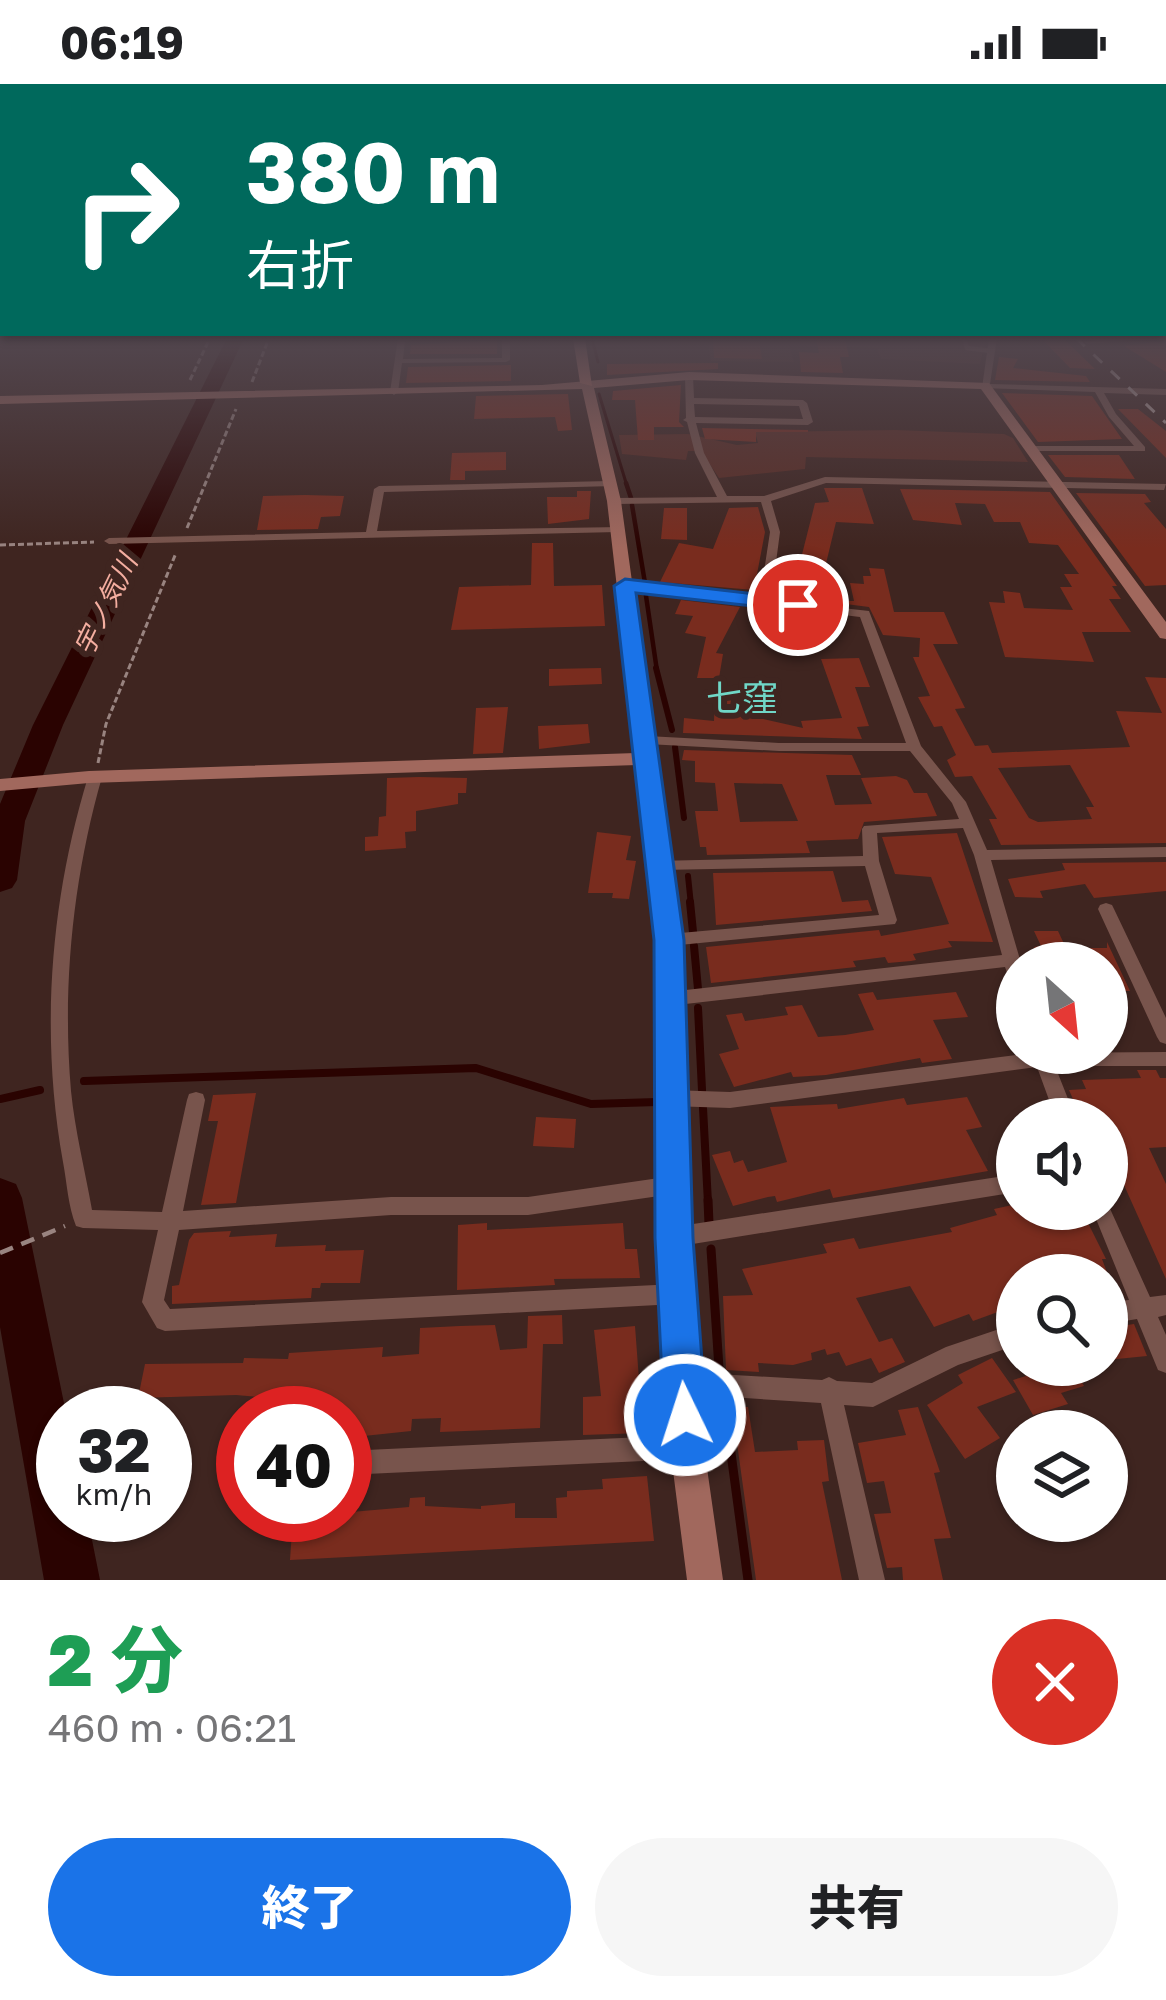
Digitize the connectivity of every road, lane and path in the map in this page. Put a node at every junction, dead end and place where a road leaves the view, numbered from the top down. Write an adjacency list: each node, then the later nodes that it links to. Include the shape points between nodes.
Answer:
1 (235, 408): 16 (path)
2 (593, 408): 11 (street)
3 (688, 408): 7 (street)
4 (804, 408): 7 (street, via 808,422)
5 (1001, 408): 8 (street)
6 (1108, 408): 8 (street, via 1142,449)
7 (688, 420): 12 (street, via 696,453)
8 (1031, 449): 9 (street)
9 (1057, 485): 10 (street); 13 (street, via 825,480); 21 (street)
10 (1164, 487)
11 (612, 493): 12 (street); 14 (street); 15 (street, via 380,489)
12 (723, 498): 13 (street)
13 (765, 499): 20 (street, via 776,532)
14 (618, 529): 15 (street); 19 (street)
15 (370, 534): 16 (street)
16 (179, 540): 17 (street); 24 (path)
17 (109, 541): 18 (path)
18 (0, 544)
19 (625, 586): 20 (street); 23 (street)
20 (764, 601): 22 (street, via 865,614)
21 (1166, 634)
22 (914, 747): 23 (street); 26 (street)
23 (647, 749): 24 (street); 30 (street)
24 (92, 777): 25 (street); 44 (street, via 78,827 63,1004 62,1090)
25 (0, 785)
26 (968, 824): 28 (street); 29 (street, via 868,829)
27 (1166, 853): 28 (street)
28 (982, 855): 33 (street)
29 (871, 861): 30 (street); 32 (street, via 890,920)
30 (661, 866): 32 (street)
31 (1106, 909): 36 (street)
32 (669, 940): 35 (street)
33 (1006, 942)
34 (996, 971): 35 (street)
35 (668, 999): 40 (street)
36 (1166, 1036)
37 (1128, 1058): 38 (street)
38 (1166, 1059)
39 (996, 1062): 40 (street, via 730,1100)
40 (670, 1098): 42 (street)
41 (196, 1100): 45 (street)
42 (673, 1185): 45 (street, via 528,1206); 47 (street)
43 (996, 1186): 47 (street)
44 (83, 1219): 45 (street); 48 (path)
45 (170, 1221): 49 (street, via 153,1302 165,1320)
46 (1113, 1230): 50 (street)
47 (674, 1238): 49 (street)
48 (0, 1253)
49 (676, 1294): 53 (street)
50 (1154, 1305): 52 (street)
51 (996, 1341): 54 (street, via 873,1395)
52 (1166, 1362)
53 (683, 1383): 54 (street); 55 (street)
54 (829, 1390): 58 (street)
55 (687, 1447): 56 (street); 57 (street)
56 (372, 1462)
57 (705, 1580)
58 (872, 1580)

